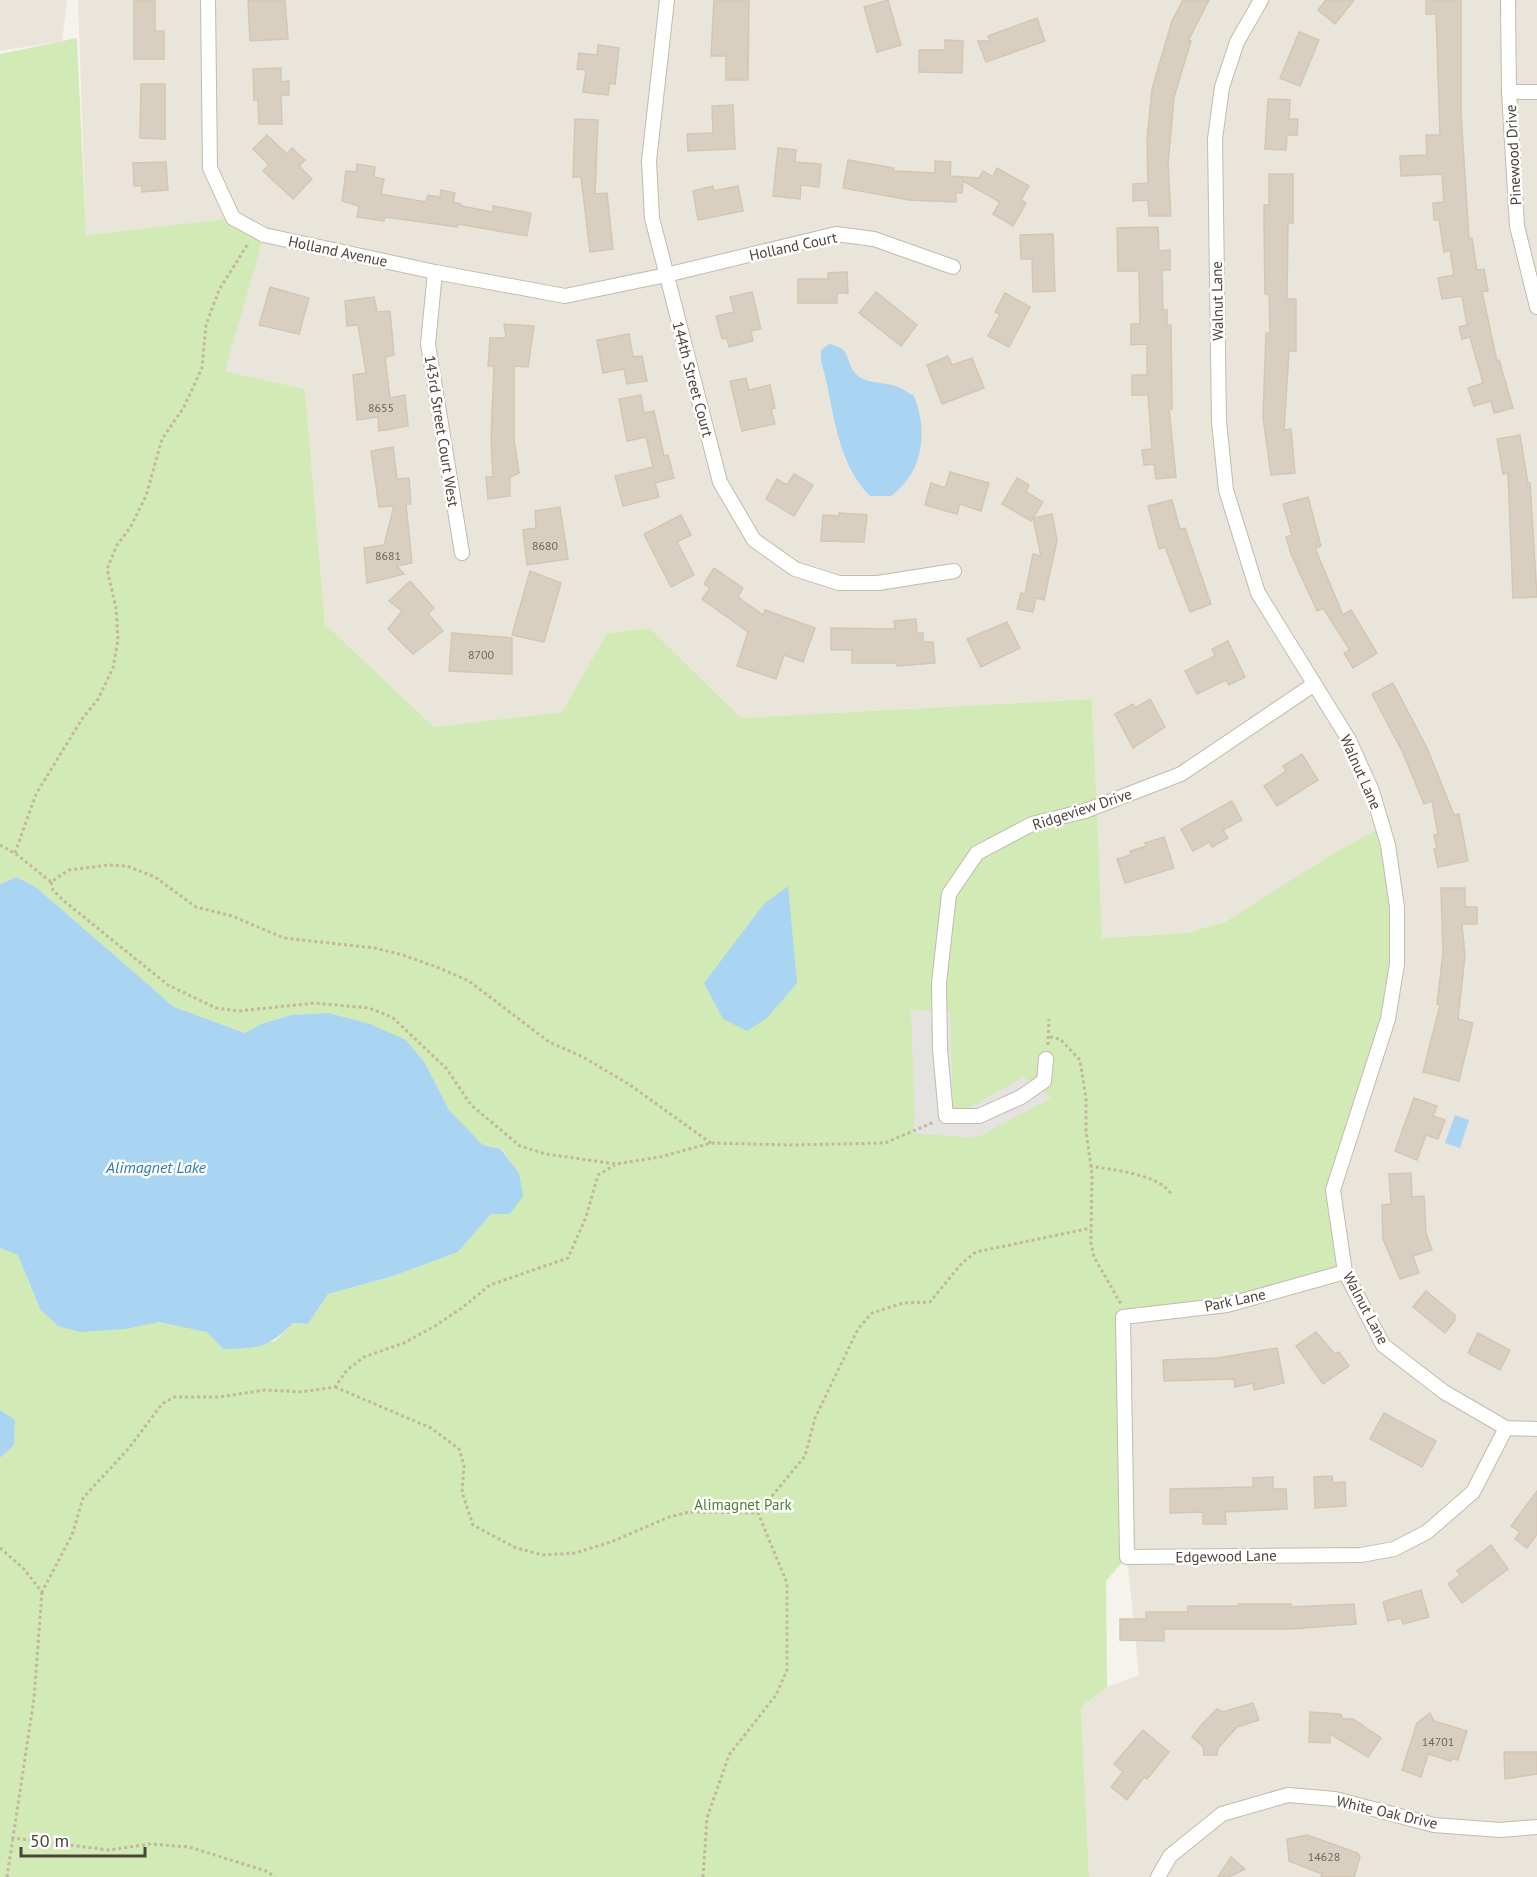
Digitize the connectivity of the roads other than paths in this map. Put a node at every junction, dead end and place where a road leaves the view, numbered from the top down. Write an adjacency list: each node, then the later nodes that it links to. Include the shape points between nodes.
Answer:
1 (208, 0): 8 (street, Holland Avenue, via 210,168 233,218 264,236)
2 (667, 0): 9 (street, 144th Street Court, via 649,161 652,218)
3 (1261, 0): 13 (street, Walnut Lane, via 1237,42 1222,87 1215,139 1219,421 1226,490 1258,593)
4 (1508, 0): 5 (street, Pinewood Drive)
5 (1509, 92): 6 (street); 10 (street, Pinewood Drive, via 1517,226)
6 (1537, 92)
7 (953, 267): 9 (street, Holland Court, via 874,238 836,234)
8 (435, 272): 9 (street, Holland Avenue, via 565,296); 11 (street, 143rd Street Court West, via 428,344)
9 (666, 275): 12 (street, 144th Street Court, via 720,482 754,540 795,569 839,583 878,584)
10 (1537, 307)
11 (462, 553)
12 (954, 571)
13 (1313, 686): 14 (street, Ridgeview Drive, via 1181,774 1085,811 1032,824 977,853 949,894 939,983 946,1116 979,1116 1021,1097 1044,1081); 15 (street, Walnut Lane, via 1349,740 1372,791 1388,845 1397,907 1397,964 1388,1019 1333,1190)
14 (1046, 1059)
15 (1345, 1272): 16 (street, Park Lane, via 1227,1305); 17 (street, Walnut Lane, via 1383,1345 1444,1392)
16 (1126, 1316): 17 (street, Edgewood Lane, via 1127,1557 1361,1555 1394,1549 1427,1532 1473,1492)
17 (1506, 1428): 18 (street, Walnut Lane)
18 (1537, 1429)
19 (1537, 1827): 20 (street, White Oak Drive, via 1500,1830 1434,1825 1335,1798 1288,1795 1222,1814 1170,1856)
20 (1158, 1877)

